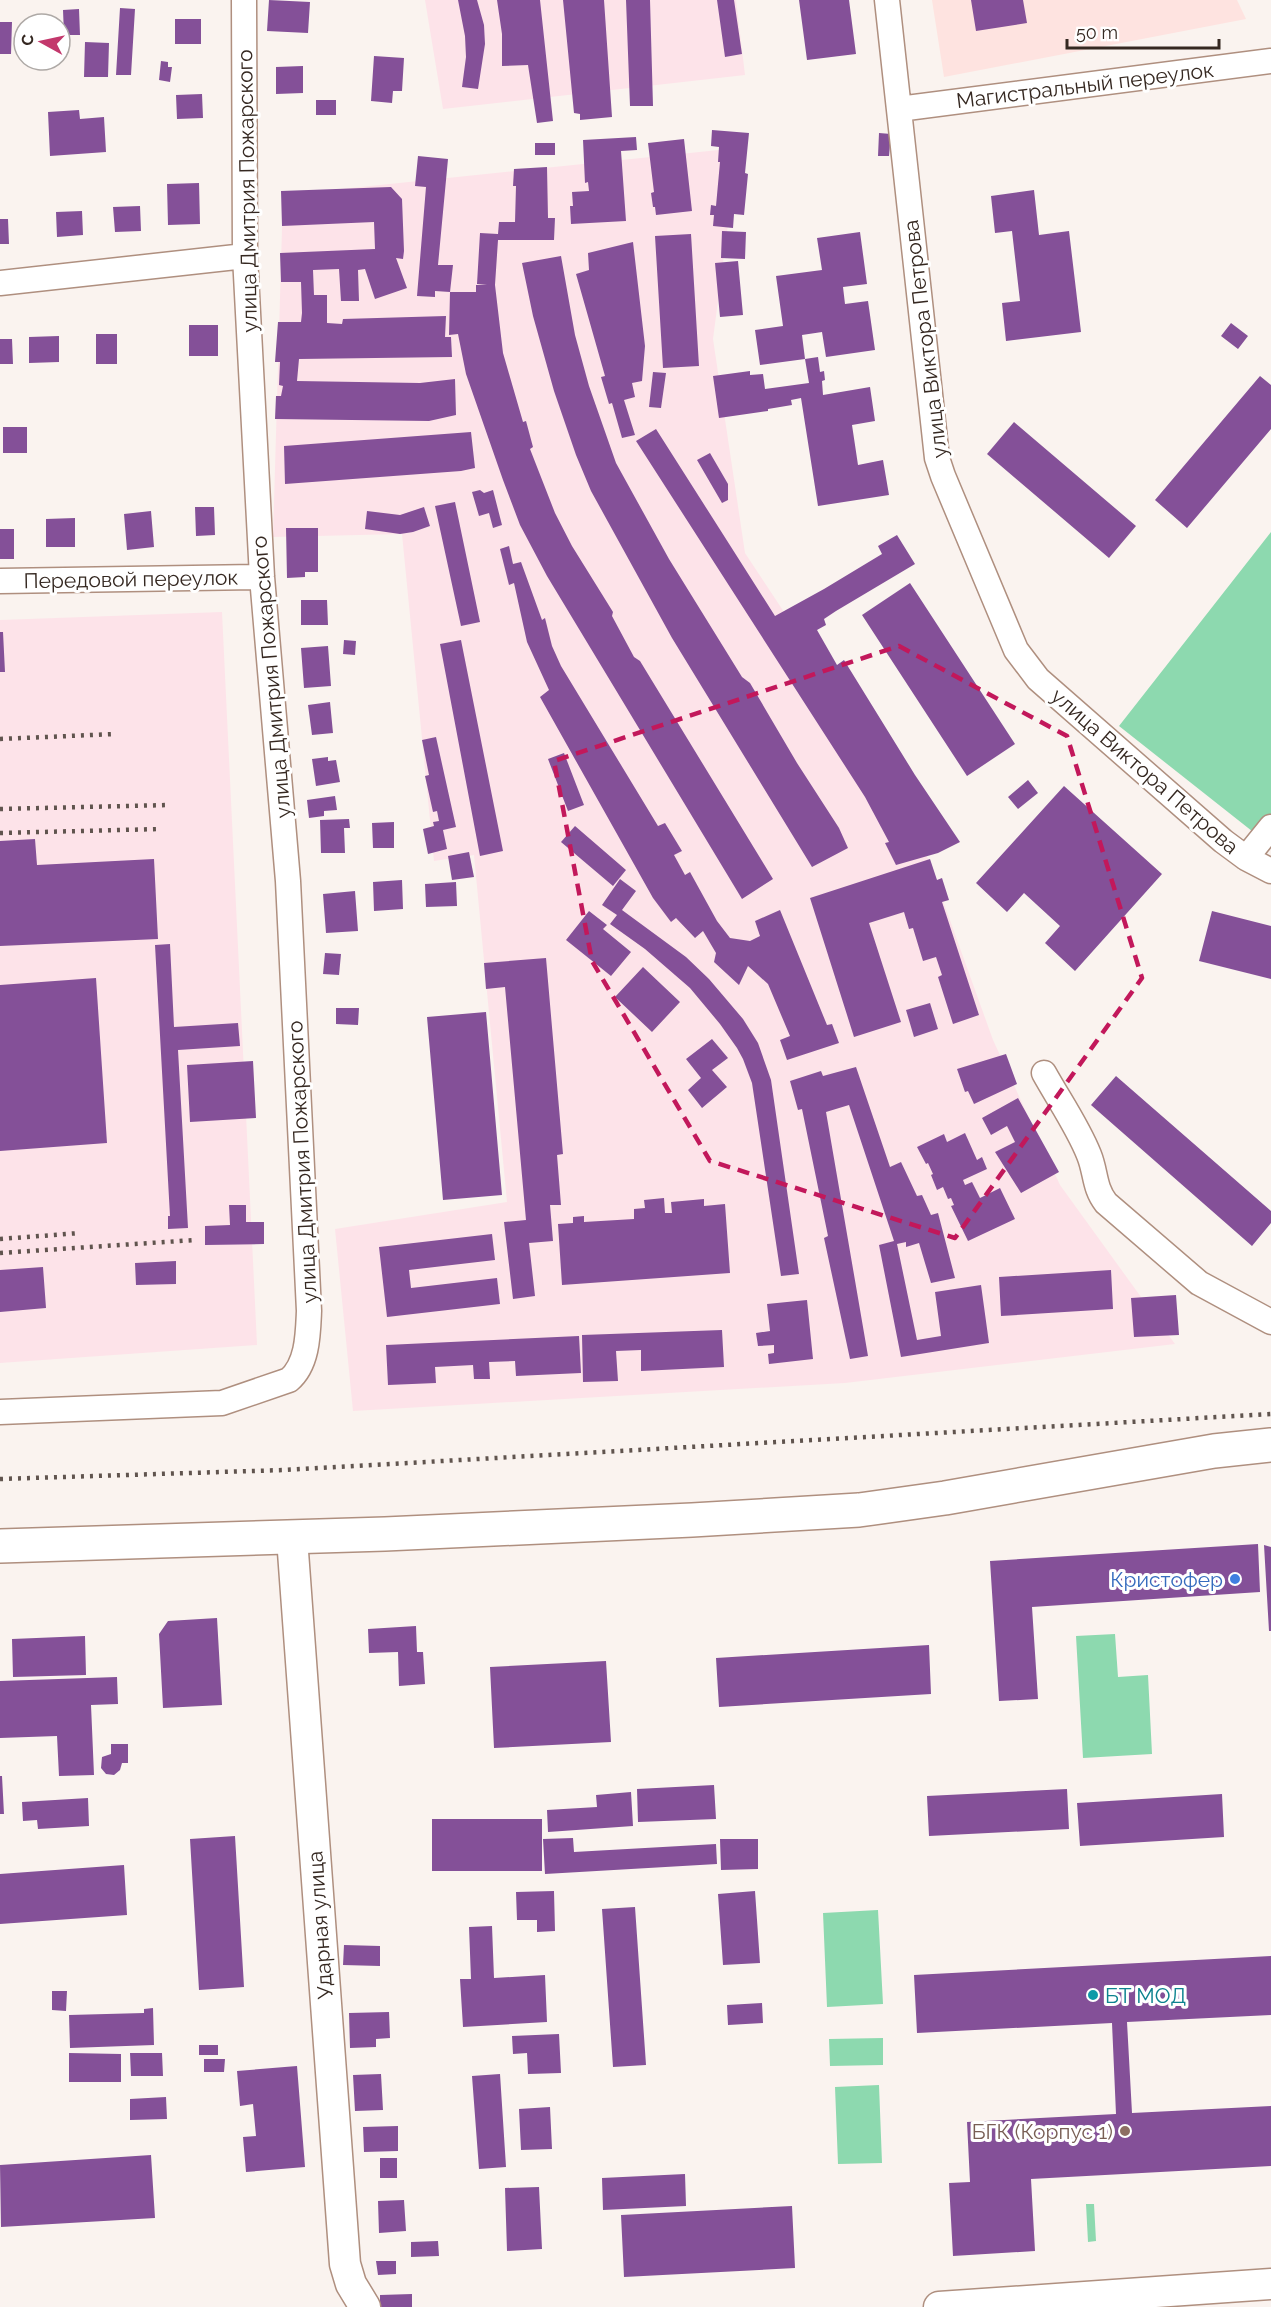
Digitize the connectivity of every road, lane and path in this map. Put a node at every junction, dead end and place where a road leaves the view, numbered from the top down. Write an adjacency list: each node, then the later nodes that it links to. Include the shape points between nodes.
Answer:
1 (887, 0): 4 (street, улица Виктора Петрова)
2 (239, 5): 5 (street, улица Дмитрия Пожарского, via 246,143)
3 (1271, 61): 4 (street, Магистральный переулок)
4 (899, 109): 10 (street, улица Виктора Петрова, via 937,458 1016,650 1046,686)
5 (245, 256): 6 (street); 7 (street, улица Дмитрия Пожарского)
6 (0, 283)
7 (262, 576): 8 (street, Передовой переулок); 14 (street, улица Дмитрия Пожарского, via 288,881 309,1311 304,1353 296,1374 289,1380 222,1403)
8 (0, 581)
9 (1271, 827): 10 (street)
10 (1246, 858): 11 (street, улица Виктора Петрова)
11 (1271, 871)
12 (1044, 1073): 13 (street, via 1088,1152 1096,1186 1106,1203 1199,1283)
13 (1271, 1322)
14 (0, 1413)
15 (1271, 1445): 16 (main road, via 859,1510)
16 (292, 1538): 17 (main road); 19 (street, Ударная улица, via 345,2264)
17 (0, 1546)
18 (1271, 2284): 20 (street)
19 (365, 2307)
20 (939, 2307)

